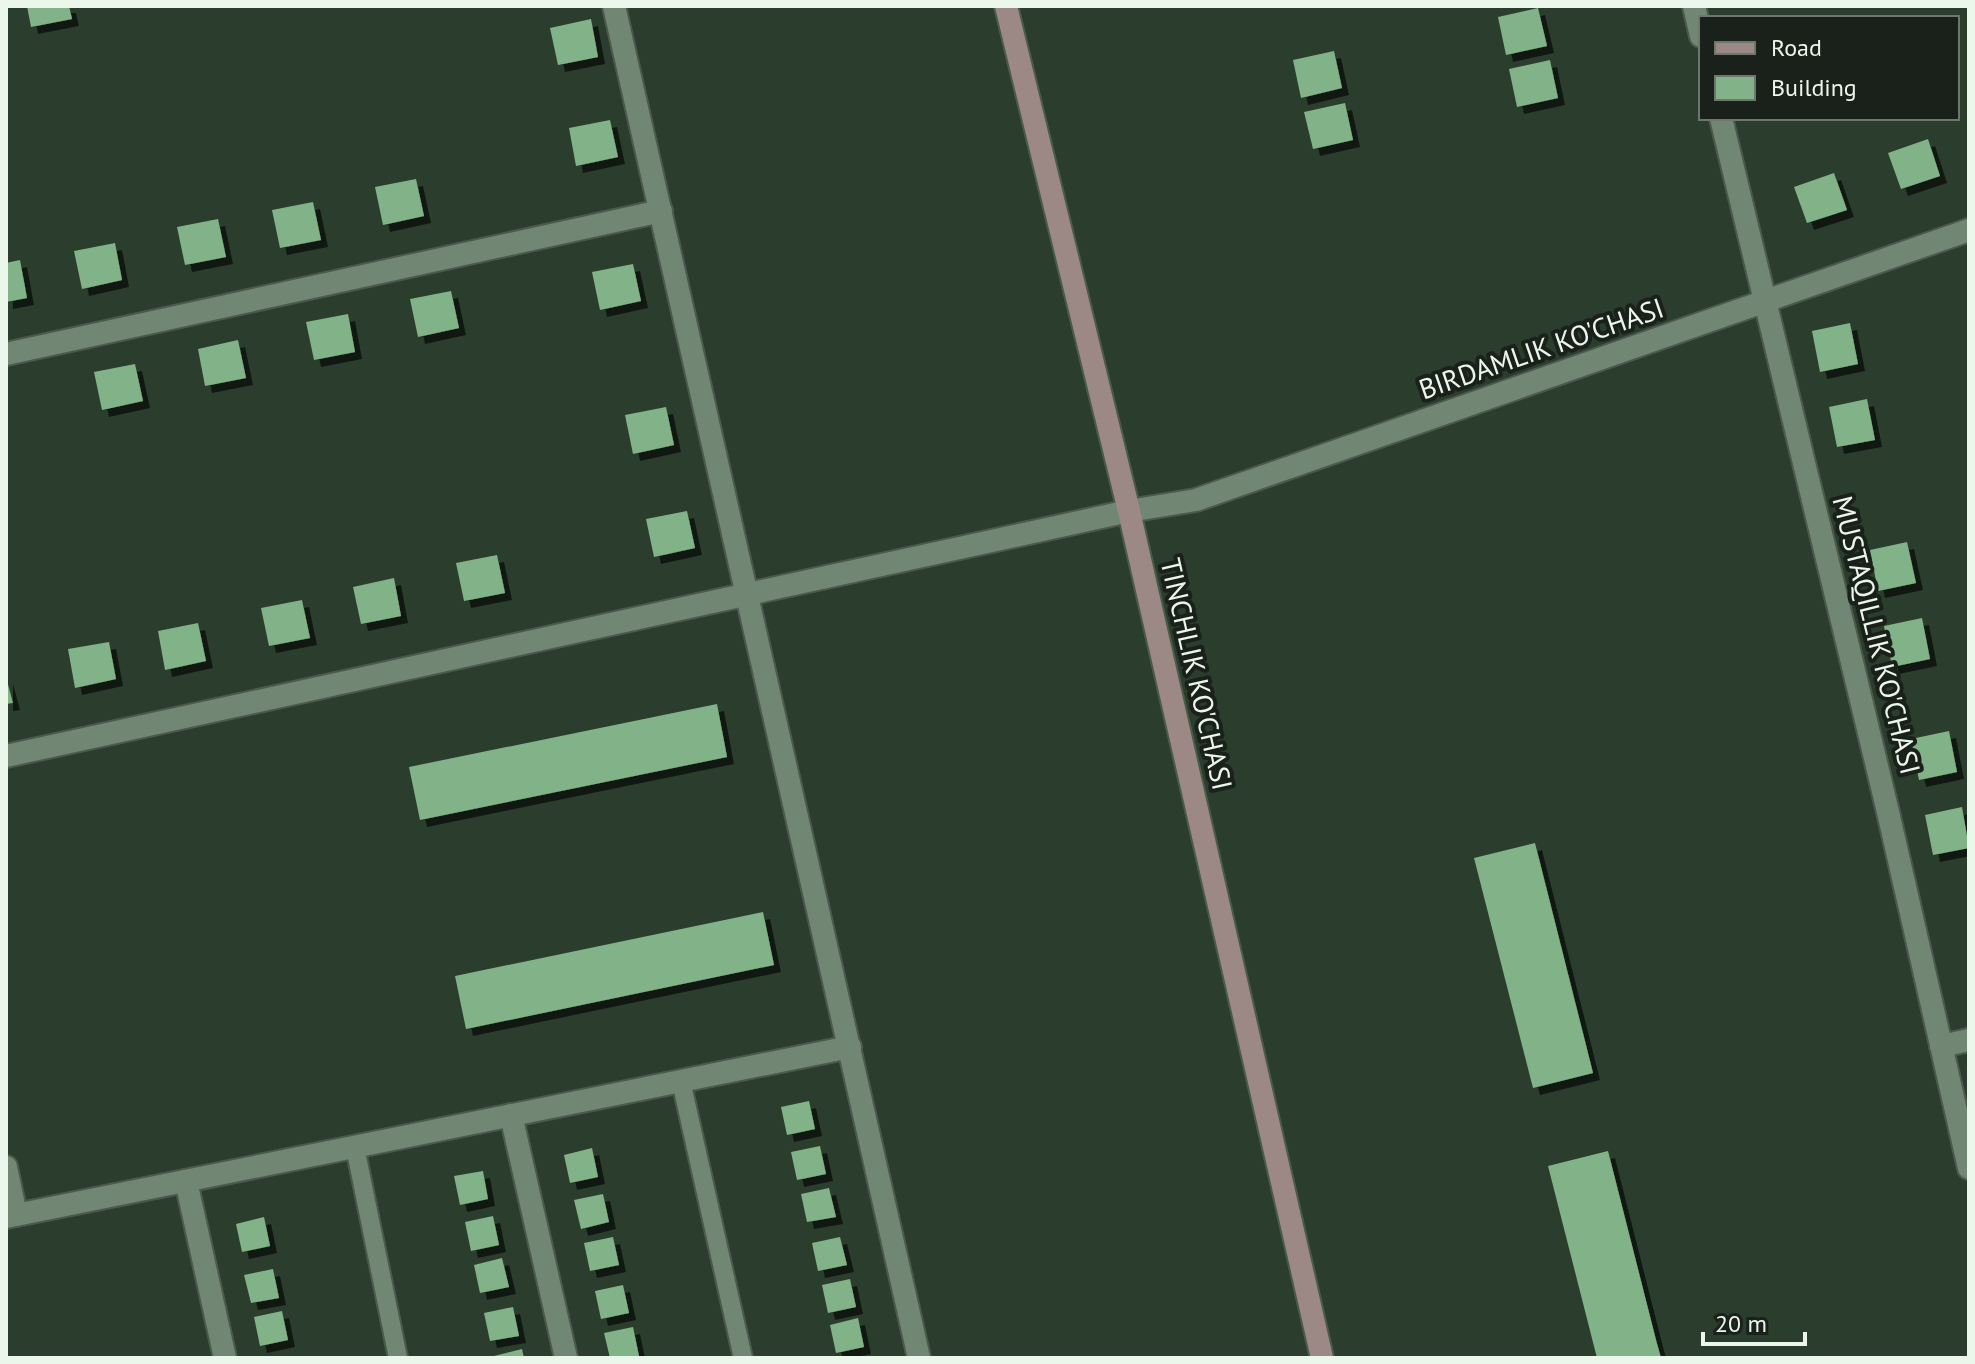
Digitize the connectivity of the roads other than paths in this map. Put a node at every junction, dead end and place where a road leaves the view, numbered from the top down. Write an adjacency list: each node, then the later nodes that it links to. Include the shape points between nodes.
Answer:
1 (614, 6): 6 (street)
2 (1006, 6): 10 (main road, TINCHLIK KO'CHASI)
3 (1694, 6): 4 (street)
4 (1699, 27)
5 (1721, 120): 8 (street, MUSTAQILLIK KO'CHASI)
6 (661, 211): 9 (street); 11 (street)
7 (1969, 230): 8 (street, BIRDAMLIK KO'CHASI)
8 (1765, 301): 10 (street, BIRDAMLIK KO'CHASI, via 1196,500); 14 (street, MUSTAQILLIK KO'CHASI)
9 (6, 354)
10 (1129, 511): 11 (street, BIRDAMLIK KO'CHASI); 28 (main road, TINCHLIK KO'CHASI)
11 (748, 595): 12 (street, BIRDAMLIK KO'CHASI); 15 (street)
12 (6, 756)
13 (1969, 1040): 14 (street)
14 (1941, 1046): 20 (street, MUSTAQILLIK KO'CHASI)
15 (850, 1047): 16 (street); 27 (street)
16 (681, 1081): 17 (street); 26 (lane)
17 (511, 1115): 18 (street); 25 (street)
18 (355, 1147): 21 (street); 24 (lane)
19 (6, 1167): 22 (street)
20 (1969, 1168)
21 (186, 1181): 22 (street); 23 (street)
22 (11, 1216)
23 (225, 1358)
24 (398, 1358)
25 (566, 1358)
26 (743, 1358)
27 (919, 1358)
28 (1322, 1358)

